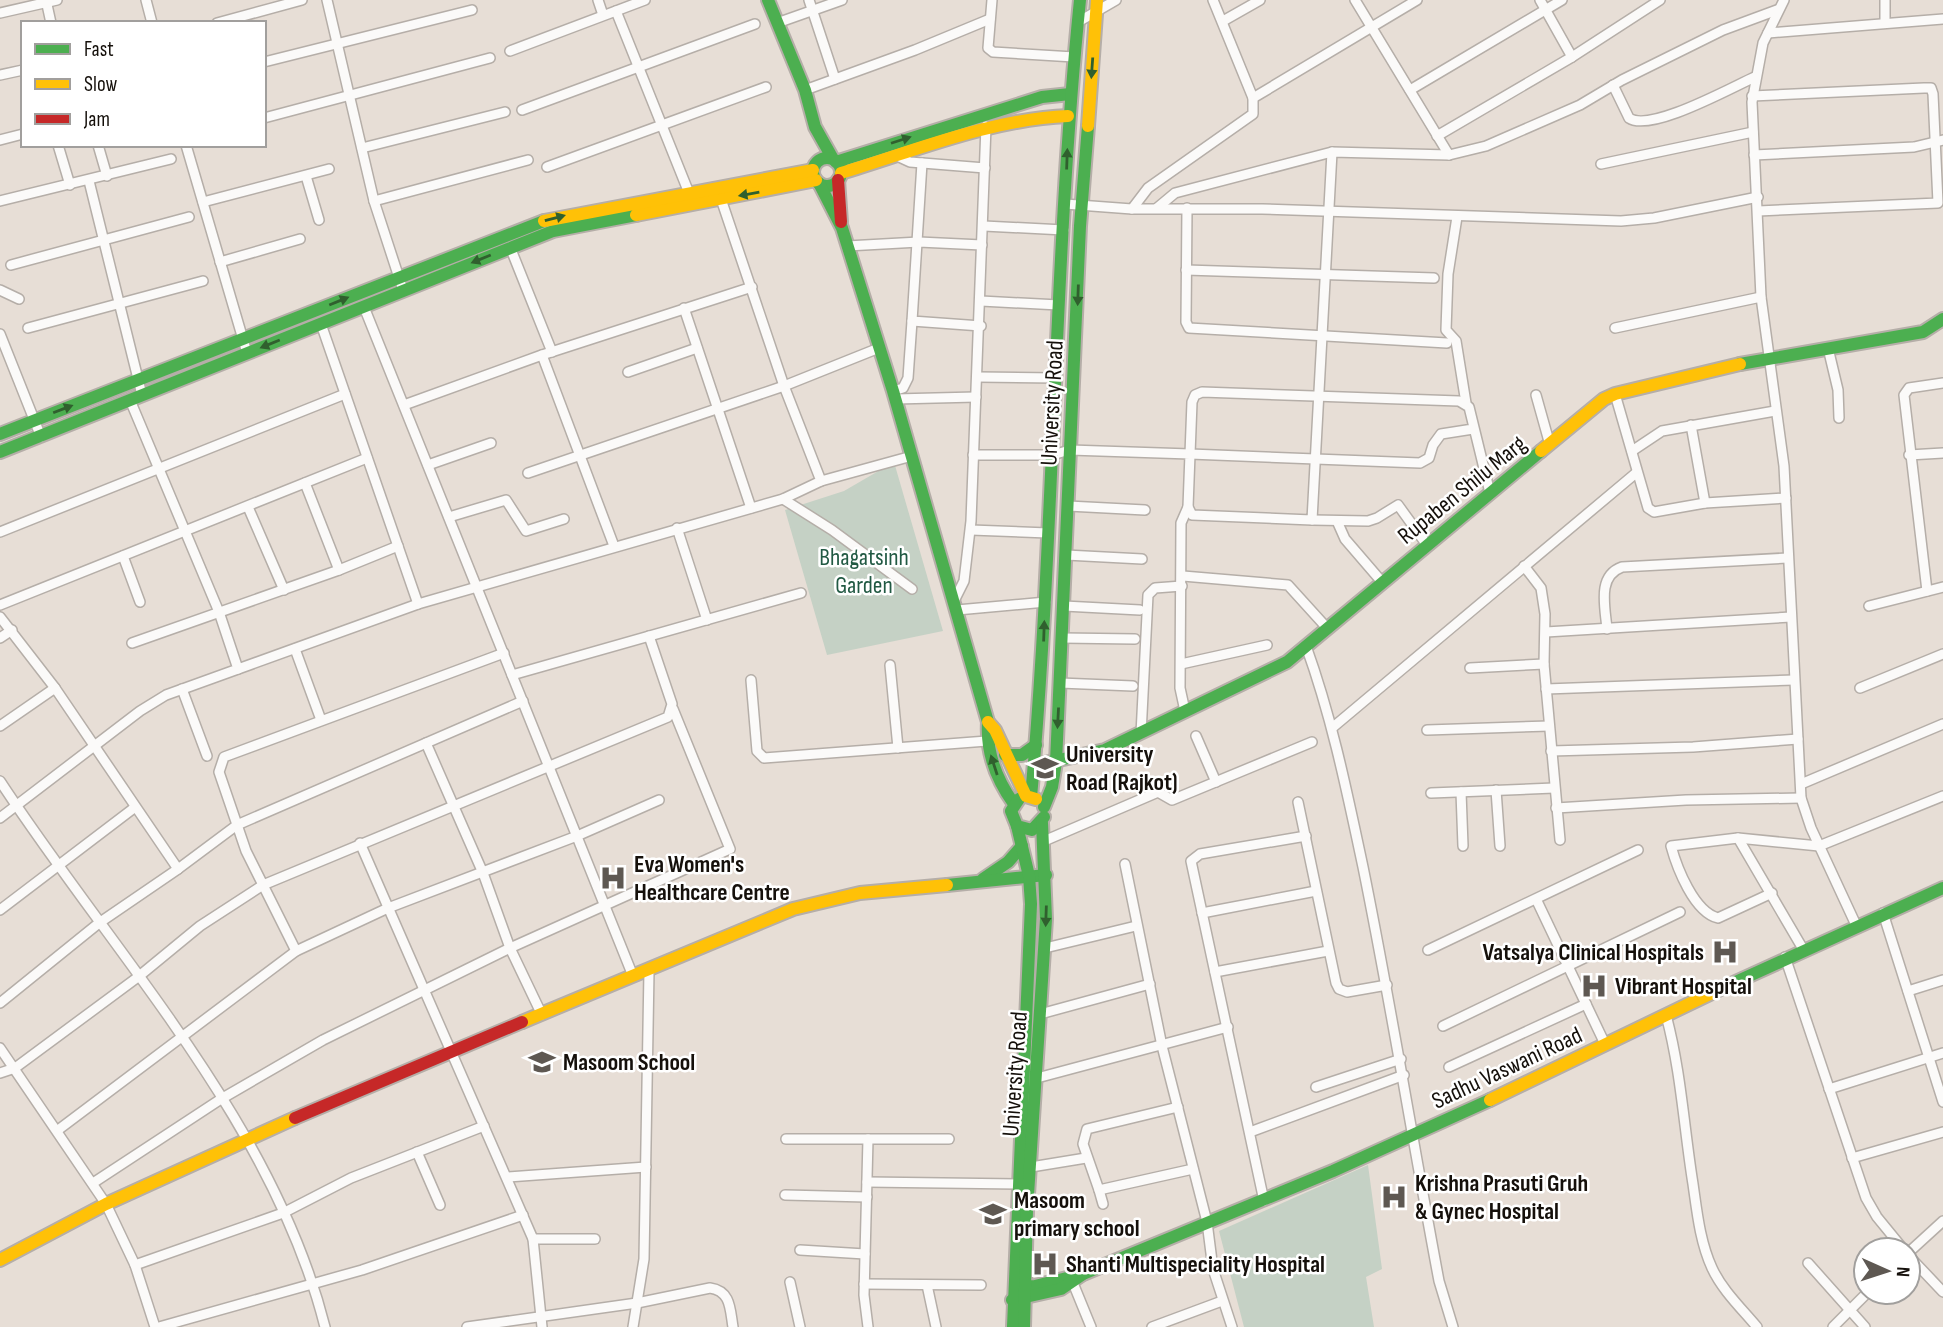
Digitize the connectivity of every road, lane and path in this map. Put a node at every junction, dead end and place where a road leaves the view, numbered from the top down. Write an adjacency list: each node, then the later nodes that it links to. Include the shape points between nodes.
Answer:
1 (146, 0): 33 (street)
2 (302, 0): 34 (street)
3 (327, 0): 42 (street)
4 (597, 0): 29 (street)
5 (645, 0): 27 (street)
6 (768, 0): 37 (street)
7 (810, 0): 24 (street)
8 (842, 0): 24 (street)
9 (992, 0): 30 (street)
10 (1080, 0): 36 (street, University Road)
11 (1116, 0): 22 (street)
12 (1213, 0): 35 (street)
13 (1261, 0): 35 (street)
14 (1355, 0): 40 (street)
15 (1417, 0): 40 (street)
16 (1540, 0): 25 (street)
17 (1562, 0): 25 (street)
18 (1660, 0): 45 (street)
19 (1784, 0): 26 (street)
20 (1885, 0): 38 (street)
21 (50, 1): 28 (street); 32 (street)
22 (1096, 6): 36 (street); 103 (street, University Road, one-way to 103)
23 (472, 10): 42 (street)
24 (813, 10): 37 (street); 52 (street)
25 (1546, 10): 45 (street); 56 (street)
26 (1777, 10): 41 (street); 53 (street, via 1723,30)
27 (615, 11): 29 (street); 48 (street)
28 (0, 13)
29 (603, 16): 43 (street)
30 (990, 19): 44 (street, via 986,42 993,52); 52 (street)
31 (1943, 19): 38 (street)
32 (51, 21)
33 (151, 21)
34 (224, 21)
35 (1223, 21): 60 (street)
36 (1078, 22): 44 (street, University Road)
37 (777, 23): 55 (street)
38 (1885, 23): 41 (street)
39 (755, 24): 48 (street)
40 (1372, 27): 56 (street); 60 (street)
41 (1768, 33): 51 (street)
42 (338, 44): 47 (street); 58 (street)
43 (510, 51)
44 (1074, 57): 57 (street, University Road)
45 (1572, 57): 71 (street)
46 (490, 58): 58 (street)
47 (266, 62)
48 (636, 69): 61 (street); 66 (street)
49 (21, 70): 50 (street)
50 (0, 75)
51 (1755, 77): 53 (street, via 1643,122 1629,118); 59 (street)
52 (835, 79): 55 (street)
53 (1613, 85): 79 (street, via 1543,123)
54 (766, 87): 66 (street)
55 (805, 90): 67 (street)
56 (1410, 90): 71 (street)
57 (1070, 94): 63 (street); 64 (street, University Road)
58 (352, 95): 65 (street); 77 (street)
59 (1752, 96): 69 (street); 73 (street, via 1931,88)
60 (1253, 98): 106 (street, via 1250,118 1148,188)
61 (522, 110)
62 (505, 112): 77 (street)
63 (986, 113): 68 (street); 89 (street, one-way to 63)
64 (1068, 116): 68 (street, via 1038,117); 102 (street, University Road, one-way to 64)
65 (266, 117)
66 (660, 125): 86 (street); 96 (street)
67 (815, 127): 89 (street); 90 (street)
68 (986, 129): 81 (street); 87 (street)
69 (1753, 132): 80 (street); 85 (street)
70 (21, 135): 72 (street)
71 (1437, 136): 79 (street)
72 (0, 140)
73 (1939, 142): 80 (street); 101 (street)
74 (59, 147): 94 (street)
75 (99, 147): 91 (street)
76 (187, 147): 100 (street)
77 (362, 148): 99 (street)
78 (1332, 152): 79 (street); 104 (street, via 1175,194); 108 (street)
79 (1449, 155)
80 (1754, 155): 95 (street)
81 (897, 156): 84 (street); 89 (street)
82 (171, 159): 91 (street)
83 (528, 160): 99 (street)
84 (922, 163): 87 (street); 117 (street)
85 (1601, 164)
86 (547, 167)
87 (985, 168): 112 (street)
88 (329, 169): 92 (street)
89 (837, 169): 90 (street, via 824,158); 90 (street, via 831,185); 113 (street)
90 (816, 174): 96 (street); 97 (street, one-way to 97); 113 (street)
91 (107, 176): 93 (street)
92 (306, 176): 100 (street); 111 (street)
93 (89, 181): 94 (street); 115 (street)
94 (70, 185): 98 (street)
95 (1758, 197): 107 (street); 110 (street, via 1621,221)
96 (691, 198): 97 (street); 120 (street, via 580,224); 127 (street, one-way to 96, via 500,235 545,220)
97 (721, 199): 128 (street)
98 (0, 201)
99 (374, 201): 127 (street)
100 (203, 202): 121 (street)
101 (1940, 203): 107 (street)
102 (1065, 204): 103 (street); 114 (street, University Road)
103 (1082, 205): 106 (street); 179 (street, University Road, one-way to 179)
104 (1157, 208): 105 (street); 106 (street)
105 (1187, 208): 108 (street); 123 (street)
106 (1132, 209)
107 (1758, 211): 130 (street)
108 (1328, 213): 110 (street); 124 (street)
109 (188, 217): 115 (street)
110 (1457, 217): 167 (street, via 1446,330 1455,341)
111 (319, 220)
112 (984, 226): 114 (street); 118 (street)
113 (842, 228): 119 (street)
114 (1064, 230): 134 (street, University Road)
115 (105, 239): 122 (street); 133 (street)
116 (300, 239): 121 (street)
117 (919, 242): 118 (street); 119 (street); 138 (street)
118 (982, 245): 132 (street)
119 (847, 246): 148 (street)
120 (510, 247): 127 (street, one-way to 127); 150 (street)
121 (220, 262): 145 (street)
122 (11, 265)
123 (1186, 270): 124 (street); 144 (street, via 1189,328)
124 (1326, 275): 125 (street); 144 (street)
125 (1434, 278)
126 (203, 281): 133 (street)
127 (401, 284): 135 (street); 145 (street, one-way to 127)
128 (752, 287): 136 (street); 159 (street)
129 (0, 290): 131 (street)
130 (1762, 297): 142 (street); 153 (street)
131 (19, 299)
132 (981, 301): 134 (street); 140 (street)
133 (121, 303): 141 (street); 157 (street)
134 (1059, 306): 156 (street, University Road)
135 (364, 307): 139 (street); 168 (street)
136 (684, 308): 147 (street); 150 (street)
137 (1943, 319): 149 (street, Rupaben Shilu Marg, via 1923,332)
138 (912, 321): 140 (street); 162 (street, via 908,378)
139 (321, 324): 151 (street, one-way to 151); 160 (street)
140 (981, 326): 155 (street)
141 (29, 328)
142 (1615, 328)
143 (0, 334): 172 (street)
144 (1323, 335): 146 (street); 165 (street)
145 (242, 340): 151 (street); 157 (street)
146 (1447, 343)
147 (697, 348): 154 (street); 169 (street)
148 (879, 348): 159 (street); 162 (street)
149 (1828, 348): 153 (street, Rupaben Shilu Marg); 171 (street)
150 (552, 352): 152 (street)
151 (247, 353): 166 (street)
152 (542, 355): 168 (street); 187 (street)
153 (1768, 358): 161 (street, Rupaben Shilu Marg); 170 (street)
154 (628, 372)
155 (978, 377): 156 (street); 164 (street)
156 (1056, 378): 185 (street, University Road)
157 (138, 380): 166 (street); 172 (street, one-way to 157)
158 (1943, 383): 186 (street, via 1909,388 1904,395)
159 (784, 386): 169 (street); 195 (street)
160 (345, 394): 189 (street); 192 (street)
161 (1615, 394): 178 (street, Rupaben Shilu Marg); 180 (street)
162 (894, 395): 164 (street); 188 (street)
163 (1536, 395): 178 (street)
164 (976, 397): 184 (street)
165 (1317, 397): 167 (street); 183 (street, via 1202,392 1192,402); 190 (street)
166 (136, 398): 176 (street); 192 (street)
167 (1466, 403): 174 (street)
168 (404, 405): 191 (street)
169 (718, 409): 187 (street); 204 (street)
170 (1775, 411): 173 (street); 198 (street)
171 (1839, 418)
172 (33, 421): 175 (street); 176 (street)
173 (1691, 425): 180 (street, via 1662,431); 200 (street)
174 (1474, 429): 190 (street, via 1441,434 1426,462); 197 (street)
175 (0, 434)
176 (40, 437): 181 (street)
177 (491, 443): 191 (street)
178 (1550, 445): 197 (street, Rupaben Shilu Marg)
179 (1070, 450): 183 (street); 185 (street); 201 (street, University Road)
180 (1632, 451): 194 (street)
181 (0, 453)
182 (1943, 453): 186 (street)
183 (1190, 454): 190 (street); 203 (street)
184 (973, 455): 185 (street); 211 (street)
185 (1052, 455): 214 (street, University Road)
186 (1909, 455): 231 (street)
187 (580, 456): 193 (street); 217 (street)
188 (912, 456): 195 (street); 237 (street)
189 (367, 458): 196 (street); 216 (street)
190 (1316, 459): 208 (street)
191 (428, 466): 206 (street)
192 (158, 470): 212 (street); 213 (street)
193 (528, 473)
194 (1636, 473): 200 (street, via 1647,508 1654,512); 222 (street)
195 (821, 481): 199 (street)
196 (305, 483): 202 (street); 223 (street)
197 (1490, 494): 215 (street, Rupaben Shilu Marg)
198 (1786, 498): 200 (street); 220 (street)
199 (783, 499): 204 (street); 229 (street)
200 (1705, 503)
201 (1068, 506): 205 (street); 218 (street, University Road)
202 (248, 507): 213 (street); 230 (street)
203 (1188, 507): 208 (street, via 1197,516); 224 (street, via 1181,523)
204 (751, 508): 210 (street)
205 (1145, 510)
206 (449, 517): 207 (street, via 506,500 526,531); 226 (street)
207 (564, 519)
208 (1312, 520): 209 (street)
209 (1337, 520): 215 (street, via 1377,519 1398,505); 225 (street, via 1345,539)
210 (677, 528): 217 (street); 244 (street)
211 (971, 530): 214 (street); 237 (street)
212 (0, 532)
213 (185, 532): 219 (street); 241 (street)
214 (1048, 533): 233 (street, University Road)
215 (1427, 545): 225 (street, Rupaben Shilu Marg)
216 (398, 546): 223 (street); 235 (street)
217 (614, 546): 226 (street)
218 (1066, 555): 221 (street); 239 (street, University Road)
219 (123, 556): 234 (street); 236 (street)
220 (1787, 558): 243 (street); 246 (street, via 1612,571 1606,579)
221 (1142, 559)
222 (1524, 566): 248 (street, via 1541,588); 281 (street)
223 (339, 570): 230 (street)
224 (1183, 576): 227 (street); 245 (street, via 1288,585)
225 (1382, 582): 245 (street, Rupaben Shilu Marg)
226 (477, 586): 235 (street); 257 (street)
227 (1182, 586): 259 (street); 283 (street, via 1155,588 1147,595)
228 (1943, 587): 231 (street)
229 (912, 589)
230 (284, 590): 241 (street)
231 (1927, 591): 238 (street)
232 (801, 593): 244 (street)
233 (1045, 601): 237 (street); 289 (street, University Road, one-way to 233)
234 (140, 602)
235 (418, 604): 256 (street)
236 (0, 605)
237 (956, 606): 277 (street)
238 (1869, 606)
239 (1064, 607): 240 (street); 251 (street, University Road)
240 (1140, 610)
241 (219, 612): 253 (street); 263 (street)
242 (0, 617): 247 (street)
243 (1791, 617): 246 (street); 266 (street)
244 (706, 620): 249 (street)
245 (1327, 628): 255 (street, Rupaben Shilu Marg)
246 (1607, 629): 248 (street)
247 (12, 630): 250 (street); 269 (street)
248 (1546, 632): 260 (street)
249 (649, 636): 264 (street); 274 (street)
250 (0, 638)
251 (1062, 638): 252 (street); 267 (street, University Road)
252 (1135, 639)
253 (132, 643)
254 (1267, 645): 259 (street)
255 (1306, 646): 275 (street, Rupaben Shilu Marg, via 1287,662); 281 (street)
256 (295, 649): 263 (street); 276 (street)
257 (504, 653): 264 (street); 276 (street)
258 (1943, 654): 270 (street)
259 (1181, 664): 275 (street)
260 (1544, 664): 262 (street); 272 (street)
261 (890, 665): 291 (street)
262 (1470, 668)
263 (238, 669): 271 (street)
264 (512, 675): 273 (street)
265 (751, 680): 291 (street, via 757,751 764,758)
266 (1794, 680): 272 (street); 285 (street)
267 (1060, 683): 268 (street); 295 (street, University Road, one-way to 295)
268 (1133, 686)
269 (54, 688): 279 (street); 290 (street)
270 (1860, 688)
271 (182, 689): 290 (street, via 146,707); 294 (street)
272 (1546, 689): 280 (street)
273 (523, 701): 288 (street); 296 (street)
274 (673, 709): 296 (street, via 664,719); 343 (street, via 730,849)
275 (1185, 711): 283 (street, Rupaben Shilu Marg)
276 (321, 720): 318 (street, via 224,757 219,772)
277 (988, 722): 286 (street); 293 (street)
278 (1943, 724): 300 (street)
279 (0, 726)
280 (1549, 726): 282 (street); 292 (street)
281 (1332, 728): 366 (street)
282 (1427, 730)
283 (1141, 734): 295 (street, Rupaben Shilu Marg, via 1105,750)
284 (1196, 736): 299 (street)
285 (1798, 739): 292 (street); 300 (street)
286 (987, 741): 291 (street); 310 (street, one-way to 286, via 1000,781)
287 (1312, 741): 299 (street)
288 (426, 743): 311 (street); 318 (street)
289 (1036, 745): 293 (street, via 1022,755); 297 (street, University Road)
290 (93, 746): 312 (street); 314 (street)
291 (898, 748)
292 (1551, 751): 301 (street)
293 (1004, 755): 306 (street)
294 (207, 756)
295 (1056, 762): 297 (street, Rupaben Shilu Marg); 313 (street, University Road)
296 (549, 765): 311 (street); 320 (street)
297 (1035, 765): 306 (street, University Road)
298 (0, 781): 312 (street)
299 (1216, 782): 324 (street, via 1172,800 1158,792)
300 (1801, 784): 307 (street)
301 (1554, 788): 302 (street); 315 (street)
302 (1496, 790): 303 (street); 328 (street)
303 (1461, 792): 304 (street); 327 (street)
304 (1432, 793)
305 (1943, 796): 329 (street)
306 (1029, 797): 310 (street); 313 (street)
307 (1801, 798): 315 (street); 329 (street)
308 (659, 800): 320 (street)
309 (1298, 802): 321 (street)
310 (1014, 804): 319 (street, via 1012,817)
311 (452, 806): 325 (street); 334 (street)
312 (17, 807): 316 (street); 332 (street)
313 (1044, 807): 317 (street)
314 (135, 808): 332 (street); 333 (street)
315 (1556, 808): 323 (street)
316 (0, 818)
317 (1042, 823): 319 (street, via 1032,830); 324 (street, University Road)
318 (237, 825): 333 (street); 338 (street)
319 (1017, 826): 326 (street, University Road)
320 (577, 836): 334 (street); 343 (street)
321 (1306, 836): 340 (street); 347 (street, via 1194,856 1191,865)
322 (1738, 838): 329 (street); 341 (street); 341 (street, via 1671,846 1695,899 1710,916 1718,918)
323 (1560, 840)
324 (1044, 841): 335 (street, University Road)
325 (360, 843): 338 (street); 344 (street)
326 (1022, 846): 336 (street, University Road); 337 (street, via 1008,862)
327 (1463, 846)
328 (1500, 846)
329 (1819, 846): 350 (street)
330 (1638, 850): 342 (street)
331 (1125, 864): 351 (street)
332 (57, 866): 345 (street); 349 (street)
333 (178, 869): 349 (street)
334 (482, 873): 344 (street); 353 (street)
335 (1046, 875): 336 (street); 352 (street, University Road, one-way to 352)
336 (1029, 876): 337 (street); 412 (street, University Road)
337 (979, 881): 360 (street, via 825,900 793,909)
338 (263, 885): 356 (street); 363 (street, via 200,926)
339 (1943, 888): 348 (street, Sadhu Vaswani Road)
340 (1316, 891): 347 (street); 357 (street)
341 (1772, 893): 354 (street)
342 (1537, 901): 355 (street); 359 (street)
343 (605, 907): 353 (street); 362 (street)
344 (388, 908): 356 (street); 368 (street)
345 (0, 910)
346 (1680, 912): 359 (street)
347 (1202, 913): 361 (street)
348 (1883, 913): 350 (street, Sadhu Vaswani Road); 367 (street)
349 (99, 923): 363 (street); 369 (street)
350 (1857, 925): 354 (street, Sadhu Vaswani Road)
351 (1136, 926): 352 (street); 365 (street)
352 (1045, 947): 371 (street, University Road)
353 (510, 948): 368 (street); 372 (street)
354 (1803, 949): 358 (street, Sadhu Vaswani Road)
355 (1428, 950)
356 (296, 951): 376 (street)
357 (1328, 951): 361 (street); 366 (street, via 1336,984 1343,991)
358 (1785, 957): 373 (street, Sadhu Vaswani Road); 390 (street)
359 (1568, 966): 370 (street); 374 (street)
360 (649, 971): 362 (street); 406 (street)
361 (1215, 972): 375 (street)
362 (634, 976): 372 (street)
363 (138, 977): 376 (street); 384 (street)
364 (1943, 980): 367 (street)
365 (1150, 984): 371 (street); 378 (street)
366 (1387, 985): 383 (street)
367 (1908, 991): 382 (street)
368 (424, 992): 380 (street); 391 (street, via 323,1040)
369 (0, 1003)
370 (1586, 1004): 377 (street); 385 (street)
371 (1040, 1014): 388 (street, University Road)
372 (542, 1015): 380 (street)
373 (1666, 1015): 377 (street, Sadhu Vaswani Road); 461 (street, via 1704,1246 1724,1288)
374 (1443, 1026)
375 (1228, 1027): 378 (street); 396 (street)
376 (179, 1036): 391 (street); 395 (street)
377 (1605, 1044): 398 (street, Sadhu Vaswani Road)
378 (1162, 1046): 388 (street); 393 (street)
379 (0, 1048): 384 (street)
380 (451, 1053): 394 (street); 402 (street, via 339,1098)
381 (1943, 1053): 382 (street)
382 (1928, 1057): 390 (street); 392 (street)
383 (1401, 1059): 387 (street); 389 (street)
384 (15, 1068): 386 (street); 395 (street)
385 (1449, 1068)
386 (0, 1073)
387 (1404, 1075): 396 (street); 398 (street)
388 (1037, 1078): 407 (street, University Road)
389 (1316, 1087)
390 (1829, 1089): 405 (street)
391 (220, 1099): 402 (street); 411 (street)
392 (1943, 1102)
393 (1178, 1107): 404 (street, via 1087,1129 1083,1135); 408 (street)
394 (484, 1126): 403 (street); 409 (street)
395 (58, 1130): 411 (street)
396 (1250, 1132): 416 (street)
397 (1943, 1132): 405 (street)
398 (1414, 1135): 416 (street, Sadhu Vaswani Road); 460 (street, via 1439,1281)
399 (786, 1139): 400 (street)
400 (869, 1139): 401 (street); 410 (street)
401 (949, 1139)
402 (250, 1141): 417 (street); 420 (street)
403 (416, 1152): 419 (street); 420 (street)
404 (1086, 1158): 407 (street); 413 (street)
405 (1852, 1158): 424 (street, via 1877,1217)
406 (646, 1167): 409 (street); 443 (street, via 644,1259)
407 (1031, 1167): 441 (street, University Road)
408 (1194, 1169): 413 (street); 423 (street)
409 (508, 1177): 421 (street)
410 (867, 1182): 412 (street); 415 (street)
411 (93, 1183): 417 (street)
412 (1019, 1184): 441 (street, University Road)
413 (1099, 1190): 418 (street)
414 (785, 1195): 415 (street)
415 (867, 1197): 429 (street)
416 (1264, 1201): 423 (street, Sadhu Vaswani Road)
417 (106, 1204): 430 (street); 432 (street)
418 (1102, 1204)
419 (440, 1205)
420 (283, 1213): 432 (street); 436 (street)
421 (523, 1215): 425 (street); 436 (street, via 428,1250)
422 (1943, 1221): 427 (street)
423 (1207, 1222): 434 (street, Sadhu Vaswani Road); 442 (street)
424 (1893, 1236)
425 (533, 1239): 426 (street); 446 (street)
426 (595, 1239)
427 (1922, 1239)
428 (800, 1250): 429 (street)
429 (865, 1254): 437 (street)
430 (0, 1260)
431 (1808, 1263): 445 (street)
432 (135, 1265): 447 (street)
433 (1922, 1269): 440 (street)
434 (1078, 1279): 441 (street, Sadhu Vaswani Road, via 1077,1273); 457 (street)
435 (790, 1282): 452 (street)
436 (314, 1283): 447 (street); 448 (street)
437 (864, 1284): 439 (street); 453 (street)
438 (981, 1284): 439 (street)
439 (927, 1285): 454 (street)
440 (1943, 1292)
441 (1018, 1293): 455 (street, University Road); 456 (street, University Road)
442 (1222, 1301): 458 (street); 459 (street)
443 (636, 1303): 446 (street); 450 (street); 451 (street, via 719,1289 726,1295)
444 (1854, 1306): 445 (street)
445 (1850, 1310): 462 (street); 463 (street)
446 (542, 1322): 449 (street)
447 (157, 1327)
448 (325, 1327)
449 (467, 1327)
450 (633, 1327)
451 (733, 1327)
452 (800, 1327)
453 (868, 1327)
454 (936, 1327)
455 (1013, 1327)
456 (1024, 1327)
457 (1091, 1327)
458 (1152, 1327)
459 (1232, 1327)
460 (1452, 1327)
461 (1758, 1327)
462 (1833, 1327)
463 (1865, 1327)

